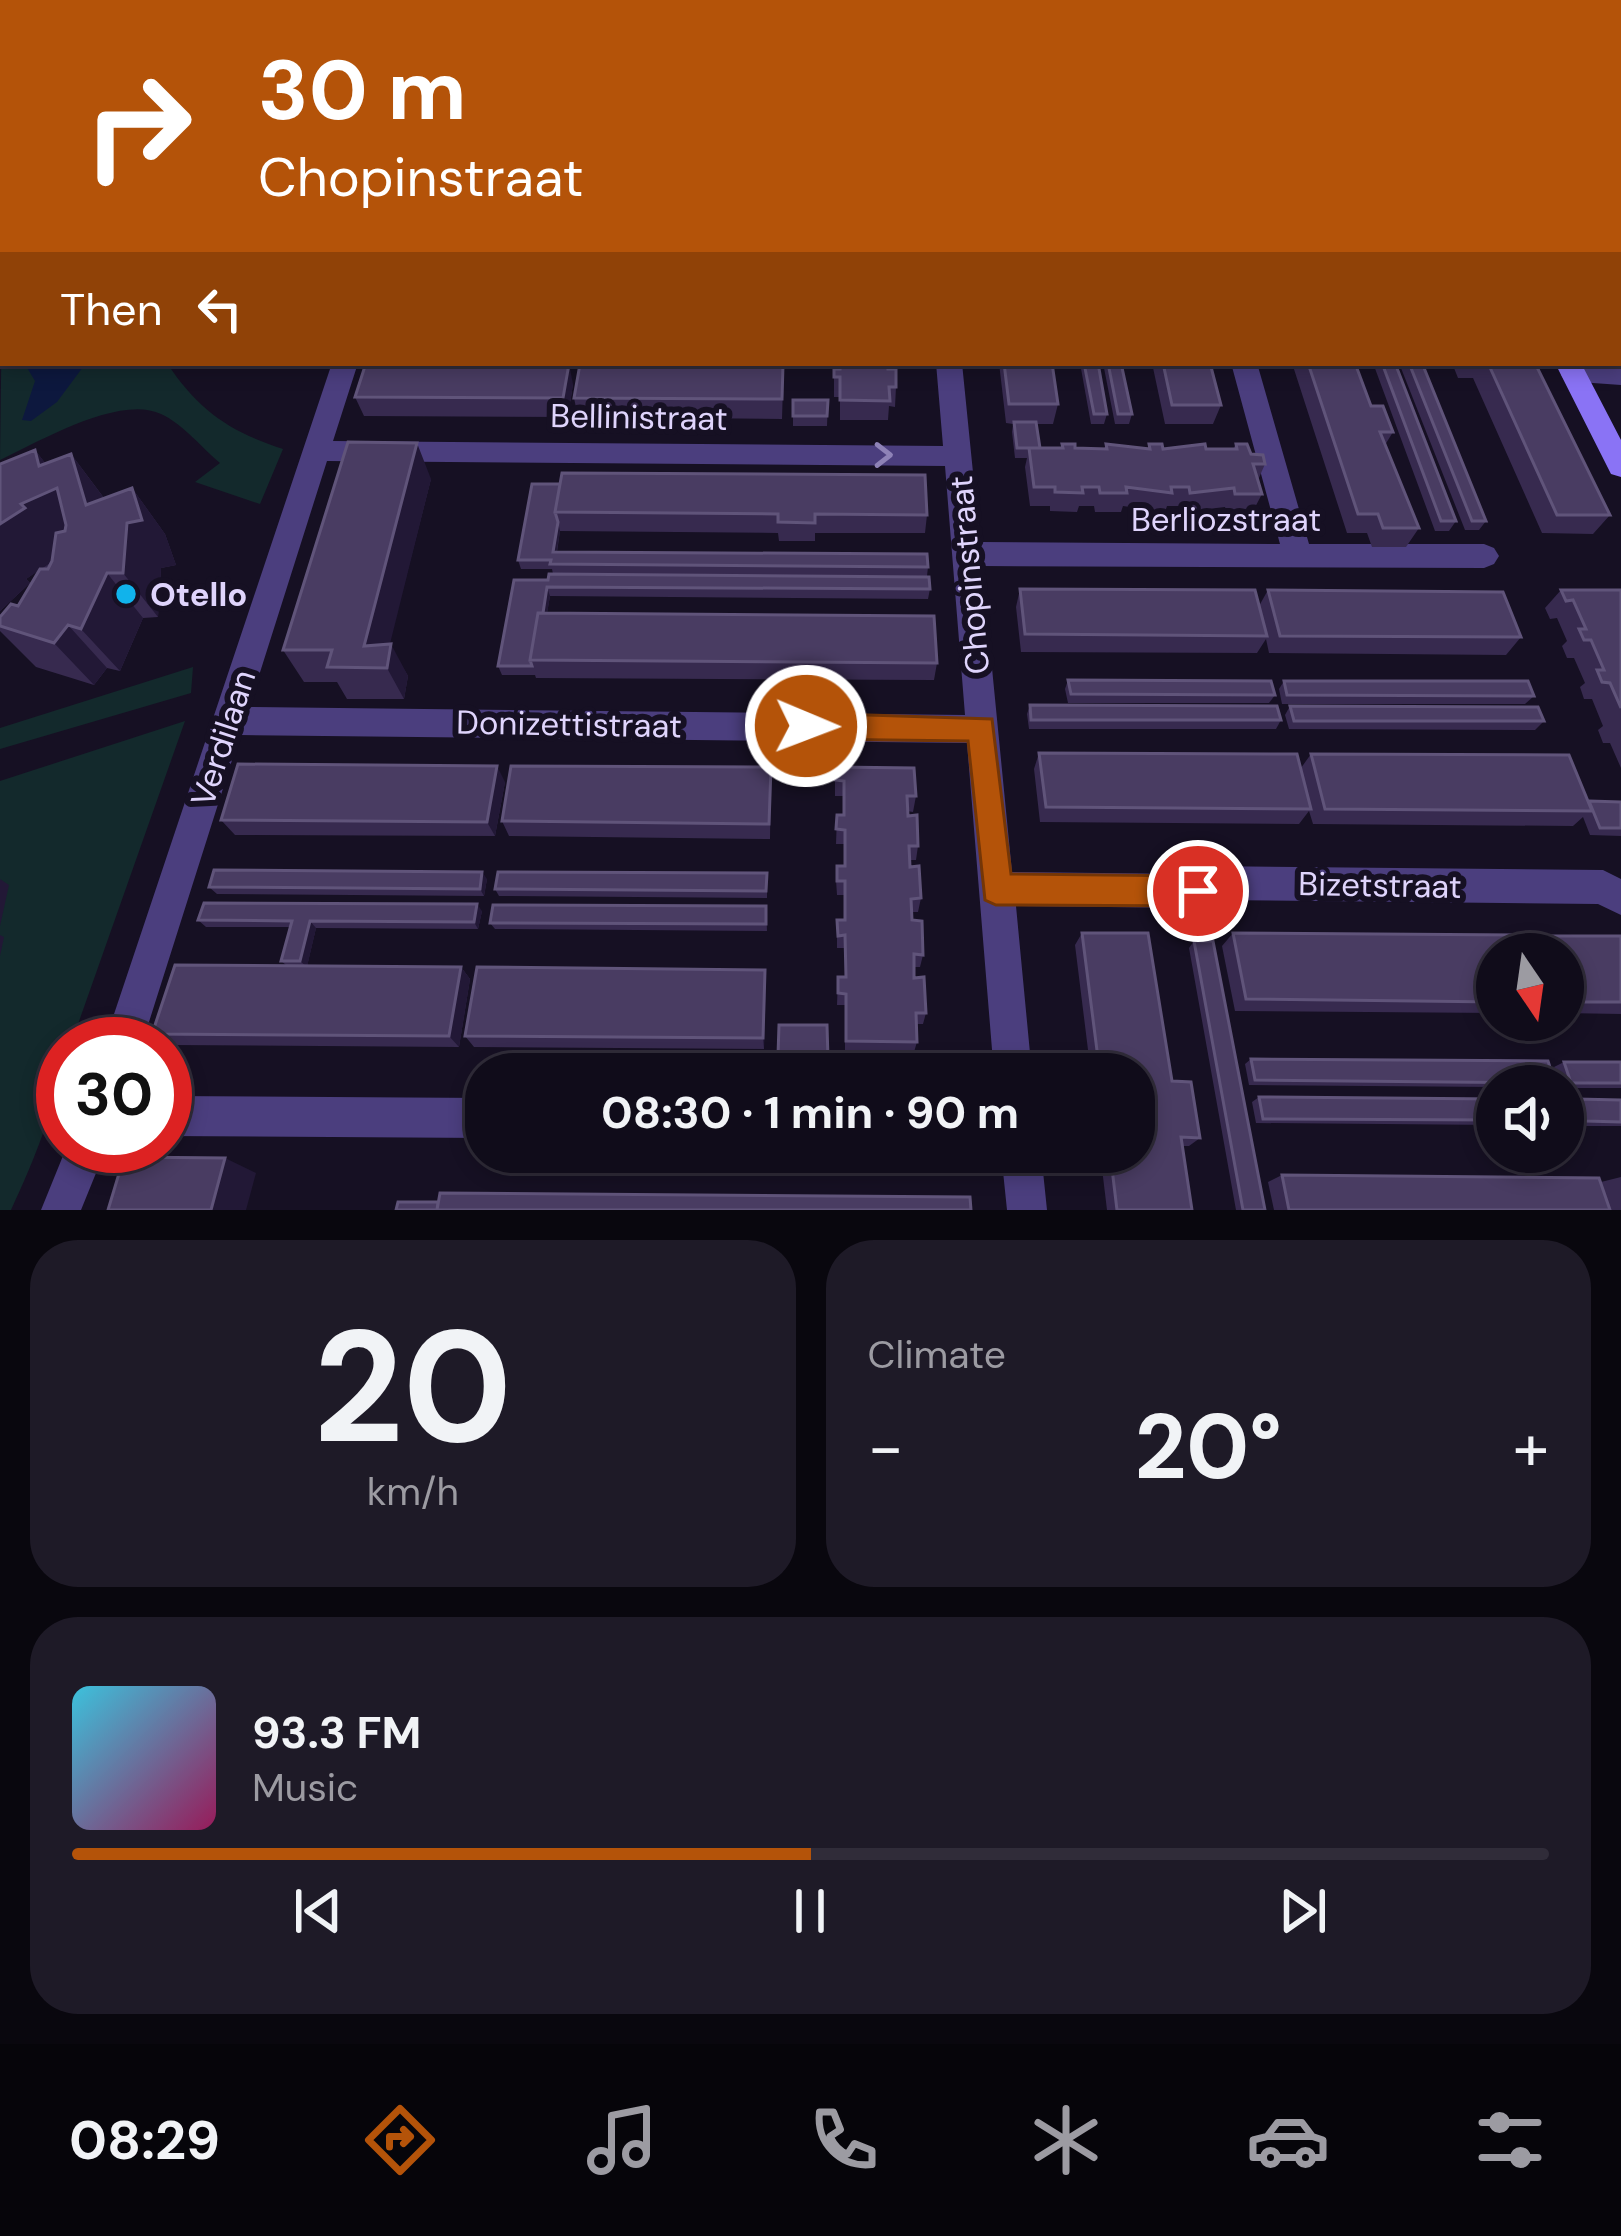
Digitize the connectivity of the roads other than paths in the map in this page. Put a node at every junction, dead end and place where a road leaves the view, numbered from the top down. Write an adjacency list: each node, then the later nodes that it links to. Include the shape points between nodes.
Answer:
1 (344, 366): 6 (street, Verdilaan)
2 (950, 366): 7 (street, Chopinstraat)
3 (1245, 366): 10 (street)
4 (1571, 369): 5 (street); 8 (street)
5 (1621, 376)
6 (317, 451): 7 (street, Bellinistraat, one-way to 7); 12 (street, Verdilaan)
7 (959, 456): 9 (street, Chopinstraat)
8 (1621, 467)
9 (968, 554): 10 (street, Berliozstraat); 13 (street, Chopinstraat)
10 (1298, 556): 11 (street, Berliozstraat)
11 (1484, 556)
12 (228, 721): 13 (street, Donizettistraat); 16 (street, Verdilaan)
13 (982, 728): 14 (street, Chopinstraat)
14 (996, 890): 15 (street, Bizetstraat, via 1603,887); 17 (street, Chopinstraat)
15 (1621, 898)
16 (132, 1017)
17 (1011, 1053)
18 (192, 1116): 19 (street)
19 (465, 1118)
20 (76, 1173): 22 (street)
21 (1023, 1173): 23 (street)
22 (61, 1210)
23 (1027, 1210)

